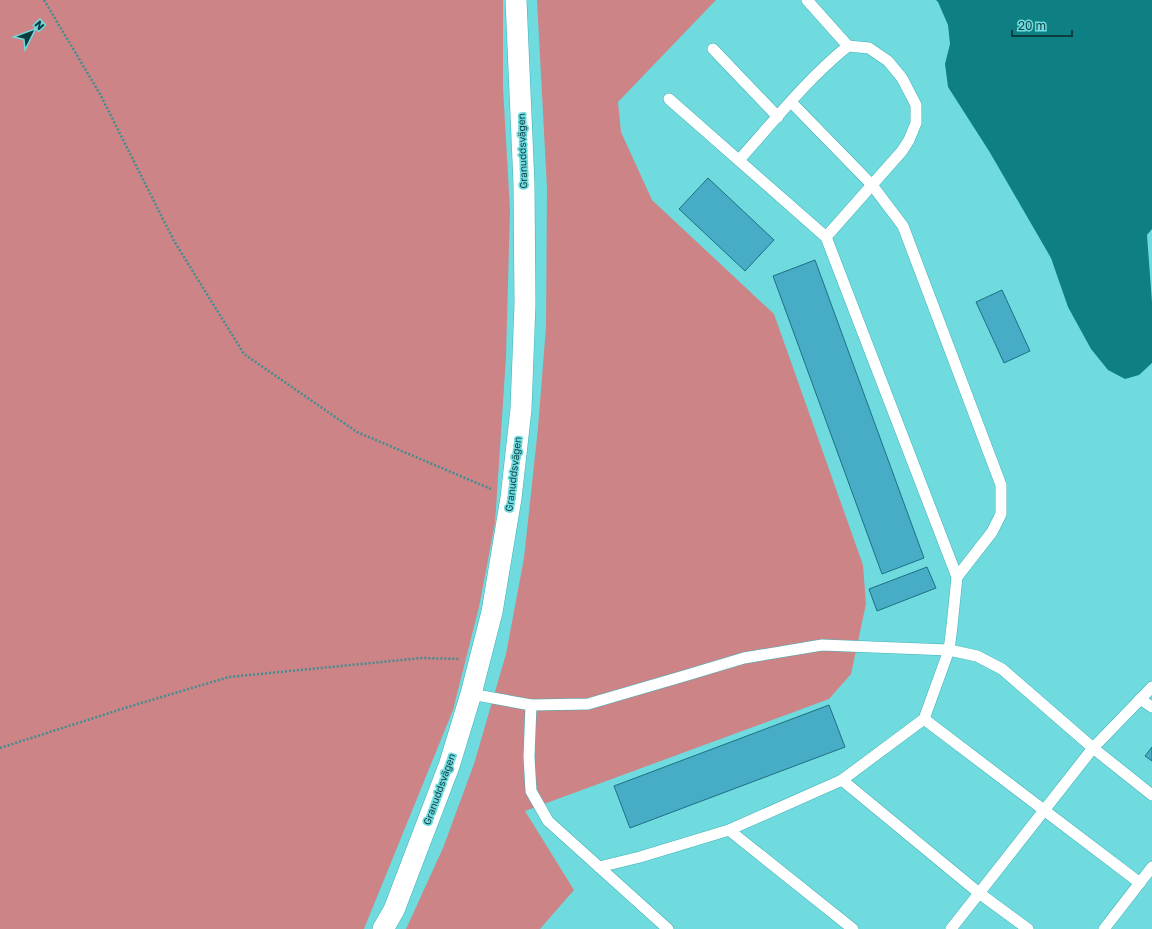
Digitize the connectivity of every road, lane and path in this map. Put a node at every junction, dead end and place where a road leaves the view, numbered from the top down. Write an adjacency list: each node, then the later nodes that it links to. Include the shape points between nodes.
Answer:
1 (44, 0): 12 (path, via 100,94 174,241 244,354 357,432)
2 (516, 0): 12 (street, Granuddsvägen, via 524,184 525,304 520,409)
3 (807, 0): 4 (lane)
4 (848, 46): 7 (lane); 10 (lane, via 869,48 888,61 902,78 916,105 916,123 909,140)
5 (713, 49): 8 (lane)
6 (669, 99): 9 (lane)
7 (791, 102): 8 (lane); 10 (lane)
8 (778, 117): 9 (lane)
9 (739, 160): 11 (lane)
10 (872, 185): 11 (lane); 13 (lane, via 903,226 1001,485 1000,514 992,532)
11 (826, 237): 13 (lane)
12 (511, 498): 15 (street, Granuddsvägen, via 492,612)
13 (957, 577): 14 (lane)
14 (949, 650): 19 (lane, via 822,645 744,658 588,704); 21 (lane); 23 (lane, via 977,656 1002,669)
15 (480, 660): 17 (street, Granuddsvägen); 22 (path, via 422,658 229,677)
16 (1152, 687): 18 (lane)
17 (471, 694): 19 (lane); 32 (street, Granuddsvägen, via 449,766 394,910)
18 (1140, 699): 20 (lane); 23 (lane)
19 (531, 705): 28 (lane, via 530,791 548,821)
20 (1152, 707)
21 (924, 719): 24 (lane); 26 (lane)
22 (0, 748)
23 (1093, 748): 25 (lane); 26 (lane)
24 (842, 780): 27 (lane); 31 (lane)
25 (1152, 795)
26 (1045, 810): 30 (lane); 31 (lane)
27 (729, 830): 28 (lane); 34 (lane)
28 (599, 867): 33 (lane)
29 (1152, 867): 30 (lane)
30 (1140, 883): 37 (lane)
31 (979, 893): 35 (lane); 36 (lane)
32 (383, 929)
33 (668, 929)
34 (853, 929)
35 (951, 929)
36 (1028, 929)
37 (1104, 929)

